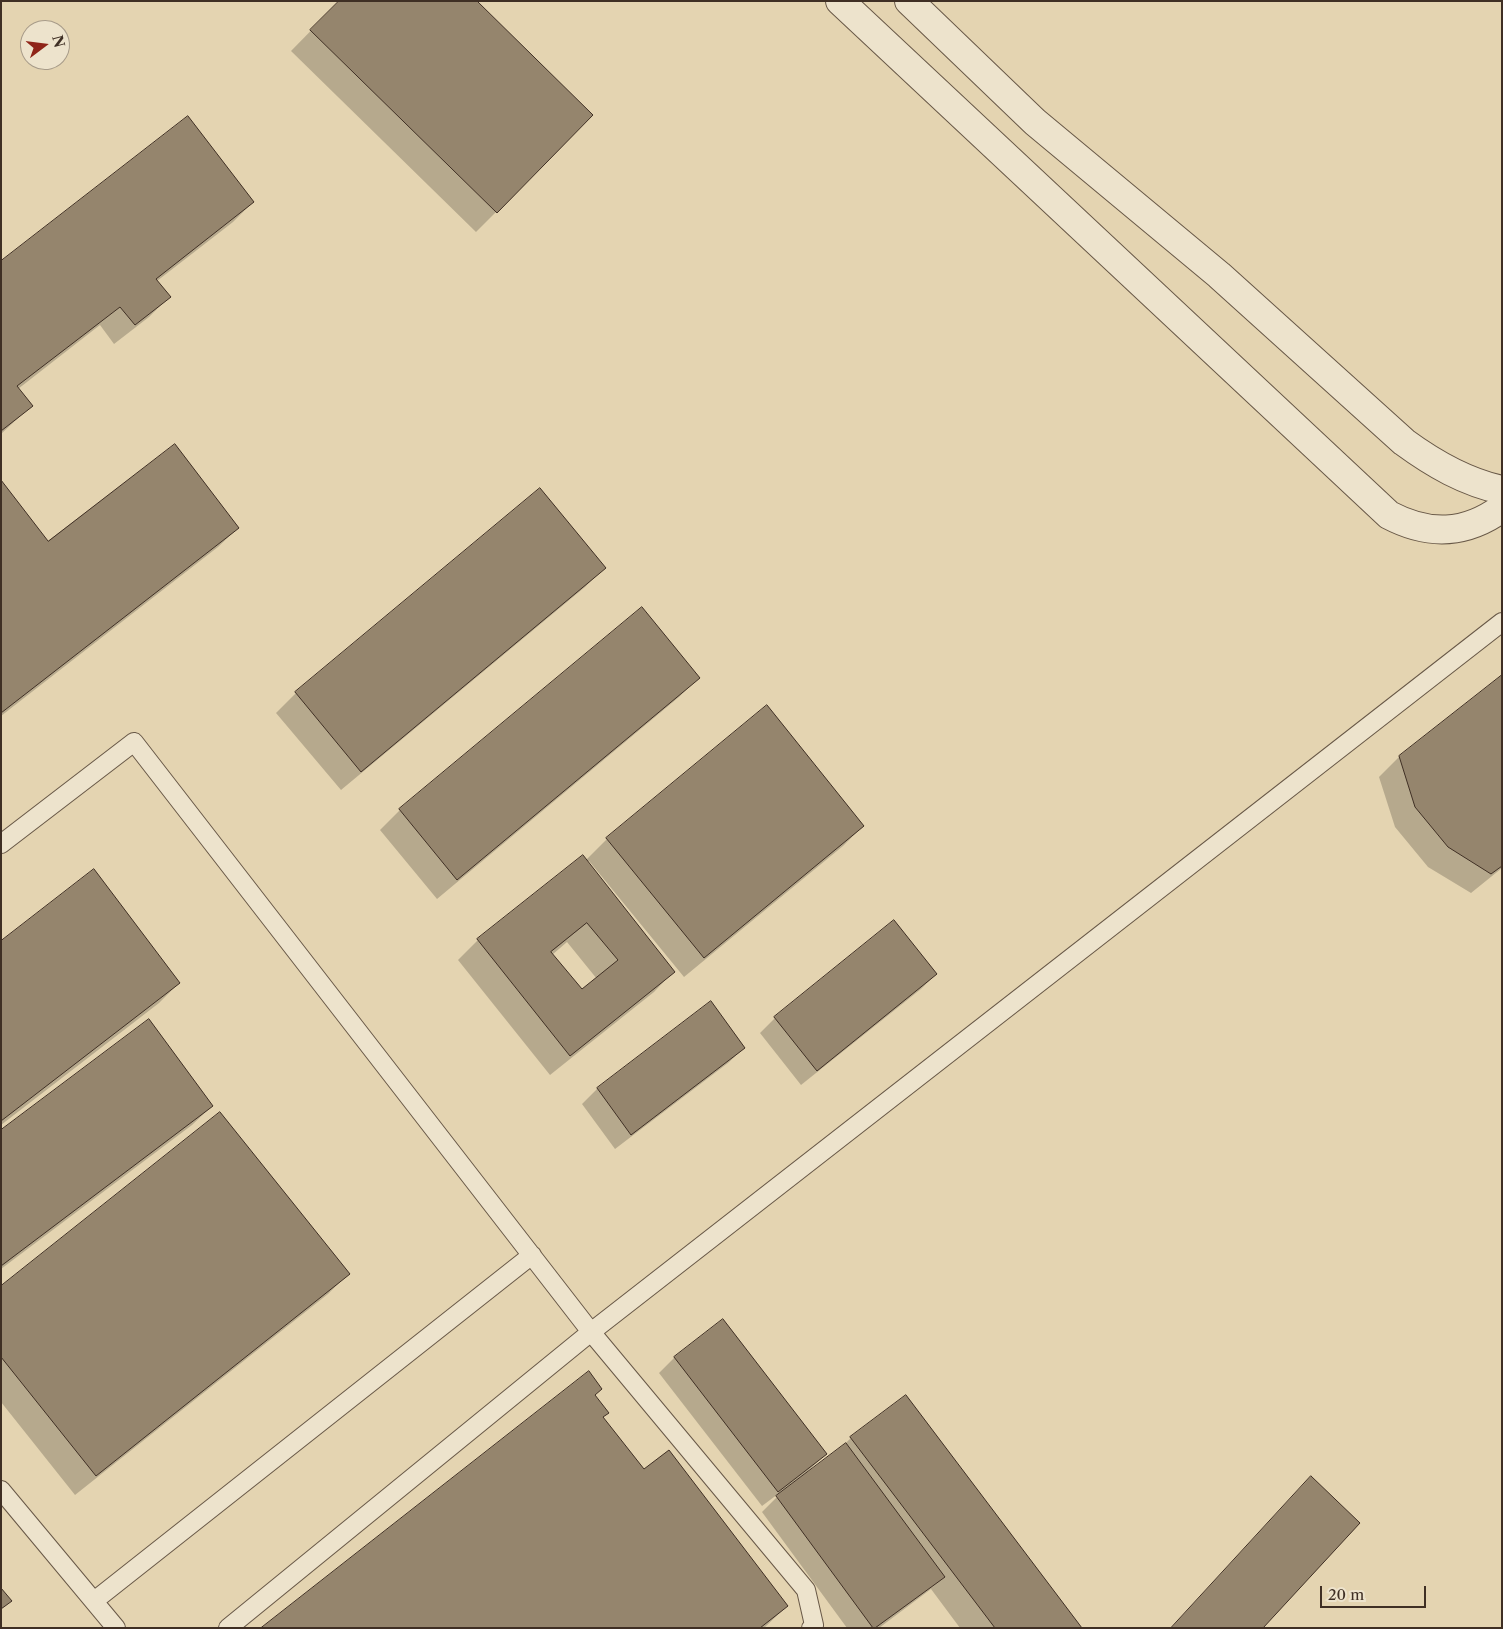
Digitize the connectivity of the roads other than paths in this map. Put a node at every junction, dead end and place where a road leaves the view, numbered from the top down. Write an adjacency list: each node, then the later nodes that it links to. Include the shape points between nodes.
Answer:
1 (840, 1): 4 (street, via 1389,515 1421,528 1456,529 1473,525)
2 (908, 1): 3 (street, via 1035,122 1219,275 1404,442 1458,477)
3 (1502, 490)
4 (1502, 508)
5 (1502, 622): 8 (lane)
6 (1, 844): 7 (lane, via 134,742)
7 (532, 1255): 8 (lane); 10 (lane)
8 (591, 1332): 12 (lane); 13 (lane, via 806,1590)
9 (1, 1490): 10 (lane)
10 (94, 1601): 11 (lane)
11 (116, 1628)
12 (228, 1628)
13 (812, 1628)

